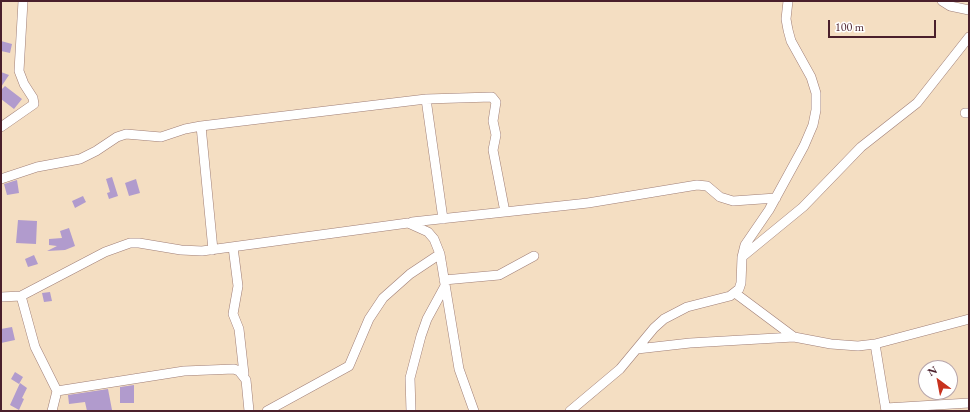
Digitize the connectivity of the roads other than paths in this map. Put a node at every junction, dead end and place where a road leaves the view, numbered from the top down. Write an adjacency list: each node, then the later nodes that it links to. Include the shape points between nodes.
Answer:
1 (23, 1): 8 (street, via 19,71 34,104)
2 (788, 1): 10 (street, via 788,30 791,41 811,77 816,93 816,110 804,146)
3 (942, 1): 4 (street, via 950,6)
4 (969, 10)
5 (969, 37): 18 (street, via 917,103 861,147 803,207)
6 (426, 99): 7 (street); 11 (street, via 495,99 493,125 496,135 493,150); 12 (street)
7 (201, 126): 9 (street, via 185,128 161,137 126,134 80,159 37,167); 15 (street)
8 (1, 127)
9 (1, 179)
10 (776, 198): 11 (street, via 733,201 720,197 707,186 697,185 588,203); 18 (street, via 745,245)
11 (505, 212): 12 (street)
12 (443, 219): 13 (street)
13 (408, 223): 14 (street); 16 (street, via 428,232)
14 (233, 247): 15 (street); 27 (street, via 238,286 233,314 239,329)
15 (213, 250): 21 (street, via 181,250 130,243 105,252)
16 (440, 254): 19 (street); 33 (street, via 410,274 383,298 369,319 349,366)
17 (534, 256): 19 (street, via 499,275)
18 (742, 257): 20 (street, via 741,283)
19 (444, 283): 34 (street, via 427,319 410,378); 35 (street, via 459,369)
20 (735, 293): 24 (street); 26 (street, via 676,312 654,328)
21 (21, 296): 22 (street); 28 (street, via 35,347)
22 (1, 297)
23 (969, 319): 25 (street)
24 (794, 337): 25 (street, via 845,346); 26 (street)
25 (875, 344): 30 (street)
26 (637, 349): 36 (street, via 620,369)
27 (244, 374): 28 (street, via 234,369 184,371); 32 (street)
28 (57, 391): 31 (street)
29 (969, 403): 30 (street)
30 (886, 410)
31 (52, 411)
32 (249, 411)
33 (267, 411)
34 (411, 411)
35 (474, 411)
36 (570, 411)

